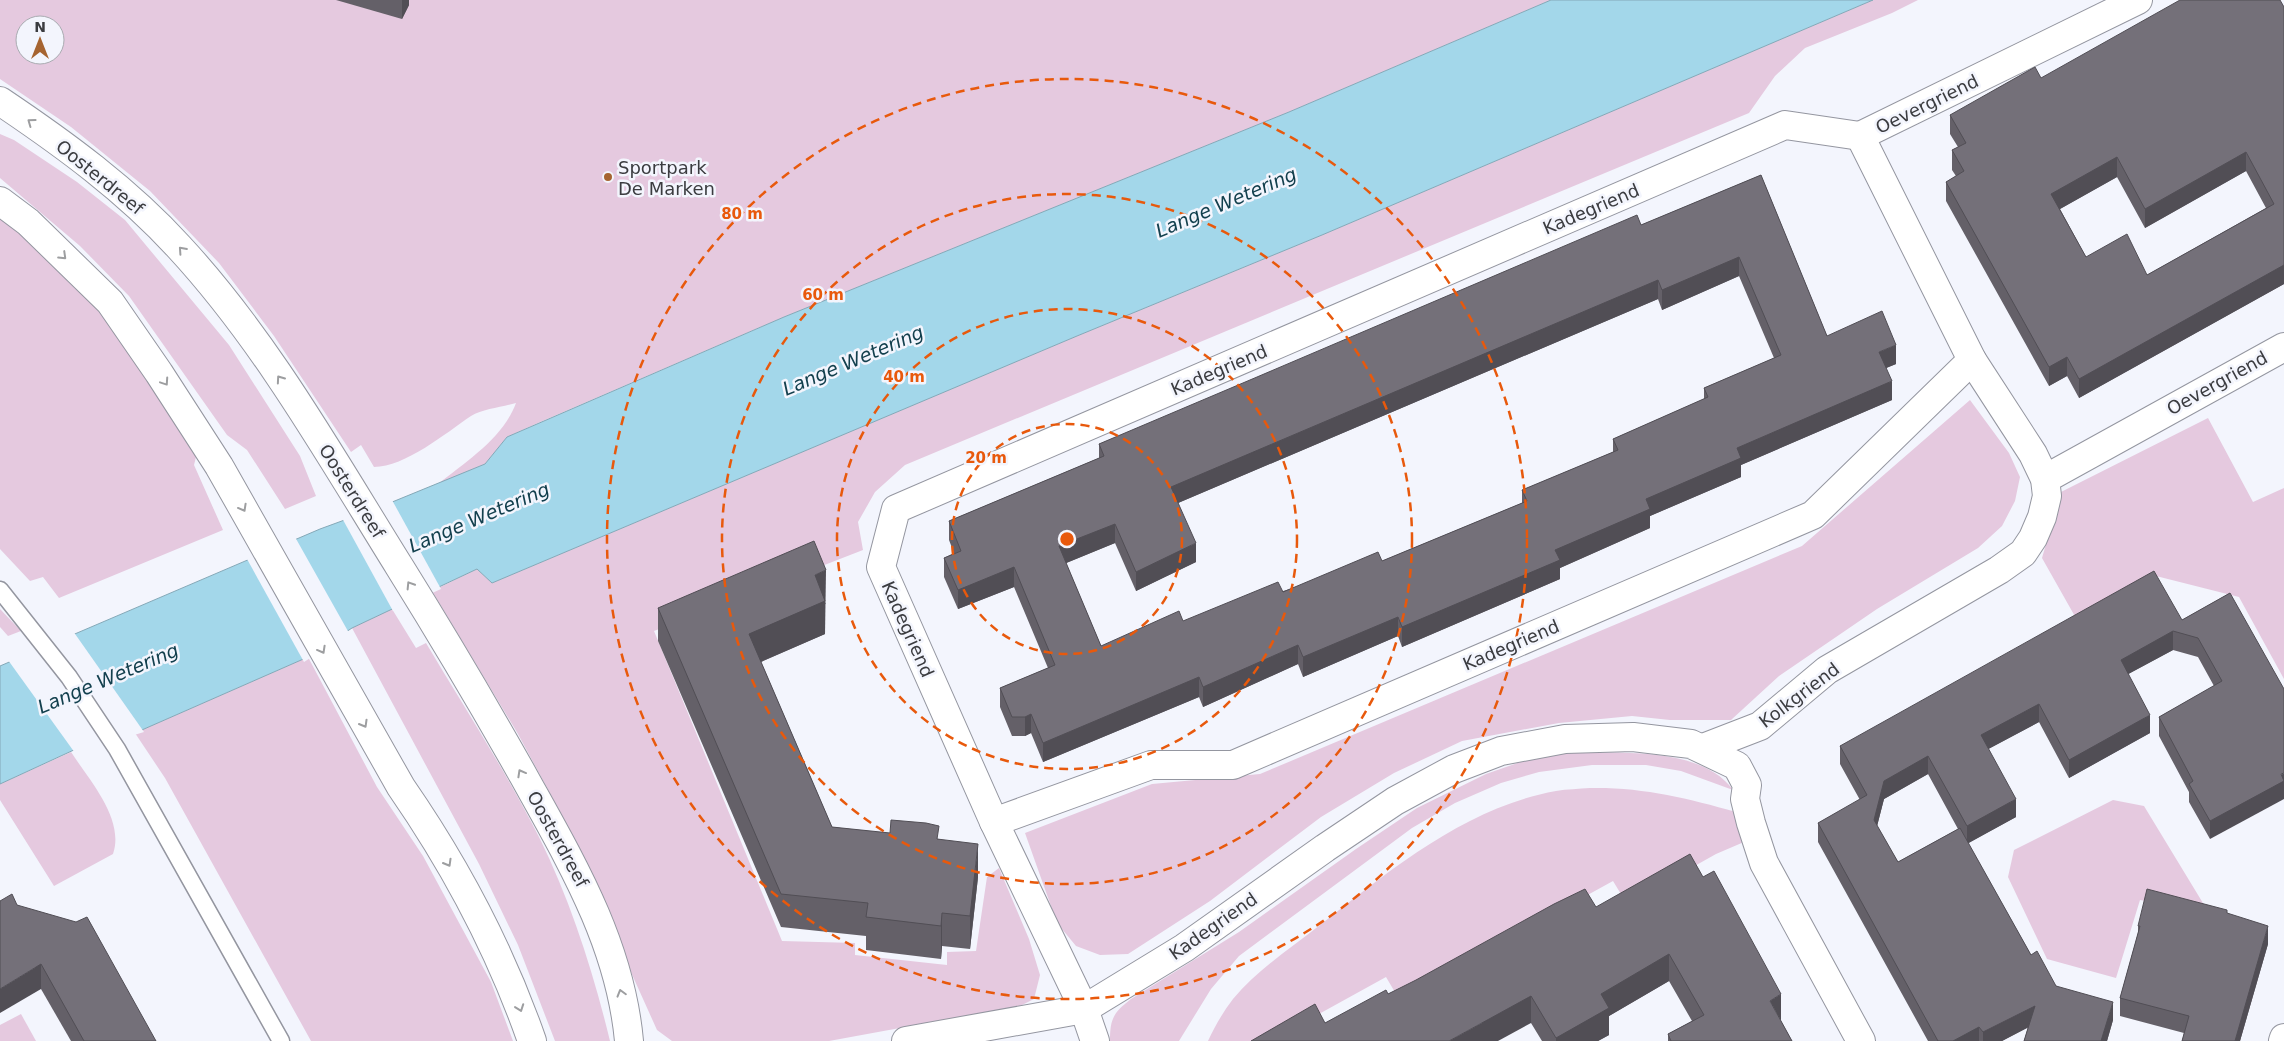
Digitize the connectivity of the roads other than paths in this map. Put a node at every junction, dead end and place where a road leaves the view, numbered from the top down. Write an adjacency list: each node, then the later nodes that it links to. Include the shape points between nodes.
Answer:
1 (2138, 0): 3 (street, Oevergriend)
2 (0, 101): 14 (street, Oosterdreef, one-way to 2, via 627,1012 601,925 580,876 463,670 308,419 228,304 178,246 80,158)
3 (1860, 136): 6 (street, Oevergriend); 10 (street, Kadegriend, via 1785,126 896,509 880,567)
4 (0, 201): 13 (street, one-way to 13, via 28,222 110,302 197,430 401,787 466,893 518,1002)
5 (2284, 347): 7 (street, Oevergriend)
6 (1972, 360): 7 (street, Kolkgriend, via 2033,454); 10 (street, Kadegriend, via 1813,516 1233,765 1151,765)
7 (2045, 479): 9 (street, Kolkgriend, via 2047,496 2042,517 2023,552 1999,570 1827,670 1760,726)
8 (0, 590): 12 (lane, via 69,677 117,749)
9 (1703, 748): 11 (street, Kadegriend, via 1633,737 1565,739 1501,751 1454,769 1395,801 1184,948); 17 (street, via 1737,766 1747,785 1745,799 1764,863)
10 (994, 822): 11 (street, Kadegriend)
11 (1084, 1009): 15 (street, Kadegriend); 16 (street)
12 (281, 1041)
13 (532, 1041)
14 (630, 1041)
15 (906, 1041)
16 (1094, 1041)
17 (1861, 1041)

